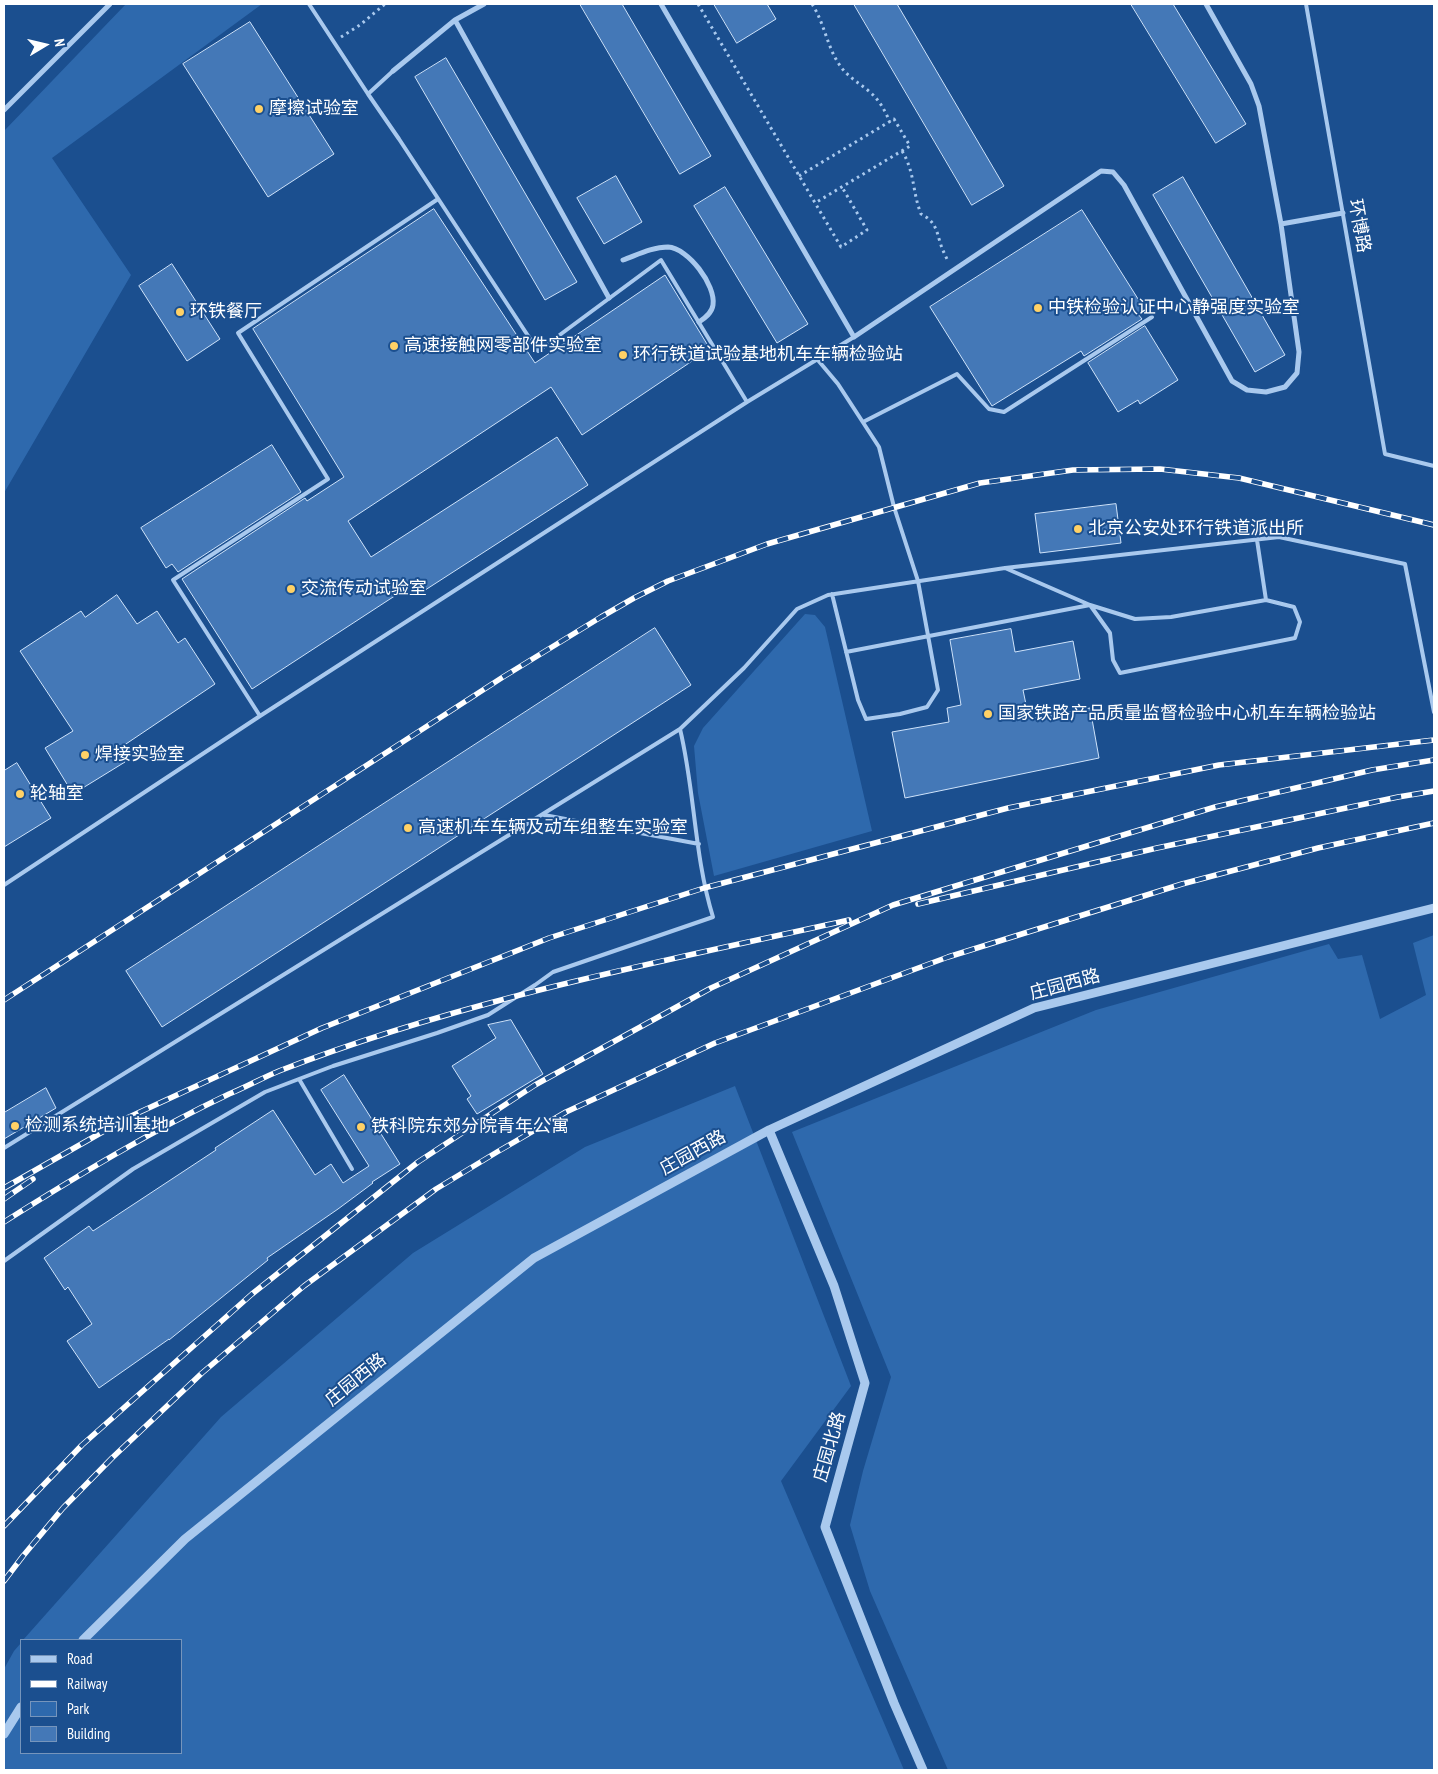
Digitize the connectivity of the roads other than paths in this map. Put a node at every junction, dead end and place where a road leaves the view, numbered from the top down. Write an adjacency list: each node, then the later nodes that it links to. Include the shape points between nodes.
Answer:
1 (110, 4): 10 (street)
2 (309, 4): 9 (lane)
3 (484, 4): 7 (street)
4 (661, 4): 18 (street)
5 (1206, 4): 13 (street, via 1251,84 1259,106)
6 (1306, 4): 12 (lane, 环博路)
7 (455, 20): 8 (street); 15 (street)
8 (393, 71): 9 (lane)
9 (368, 94): 11 (lane)
10 (4, 110)
11 (438, 199): 15 (lane, via 538,351); 32 (lane, via 238,333 328,479 173,580)
12 (1343, 214): 13 (street); 22 (lane, 环博路, via 1385,454)
13 (1281, 224): 18 (street, via 1299,352 1297,373 1285,387 1266,392 1247,390 1232,381 1124,185 1113,172 1101,171)
14 (623, 260): 17 (street, via 653,249 670,247 695,262 711,289 713,305 708,316)
15 (609, 298): 17 (lane, via 661,260)
16 (1152, 317): 21 (lane, via 1004,412 989,409 957,374)
17 (699, 322): 20 (lane)
18 (854, 337): 19 (lane)
19 (817, 359): 20 (lane); 21 (lane)
20 (748, 402): 32 (lane)
21 (864, 422): 25 (lane, via 879,447)
22 (1434, 466)
23 (1257, 540): 24 (lane); 27 (lane); 31 (lane, via 1280,537 1404,564)
24 (1004, 568): 25 (lane); 28 (lane)
25 (918, 581): 26 (lane); 29 (lane)
26 (832, 594): 30 (lane); 33 (lane, via 797,609 744,668)
27 (1266, 600): 28 (lane, via 1171,617 1135,619); 28 (lane, via 1294,607 1300,622 1295,638 1120,673 1113,660 1110,633)
28 (1090, 605): 29 (lane)
29 (928, 636): 30 (lane); 30 (lane, via 938,690 927,707 900,714 866,719)
30 (846, 652)
31 (1434, 712)
32 (260, 716): 36 (lane)
33 (680, 729): 34 (lane); 35 (lane, via 688,761)
34 (542, 814): 35 (lane); 40 (lane)
35 (699, 844): 38 (lane, via 704,888 713,917 553,972 488,1015)
36 (4, 885)
37 (1434, 908): 39 (street, 庄园西路, via 1034,1008)
38 (299, 1079): 41 (lane); 42 (lane, via 265,1092 133,1169)
39 (769, 1130): 43 (street, 庄园西路, via 534,1258 185,1539); 46 (street, 庄园北路, via 834,1286 865,1383 825,1526)
40 (4, 1148)
41 (352, 1169)
42 (4, 1261)
43 (84, 1639)
44 (20, 1709): 45 (street)
45 (4, 1734)
46 (922, 1770)

